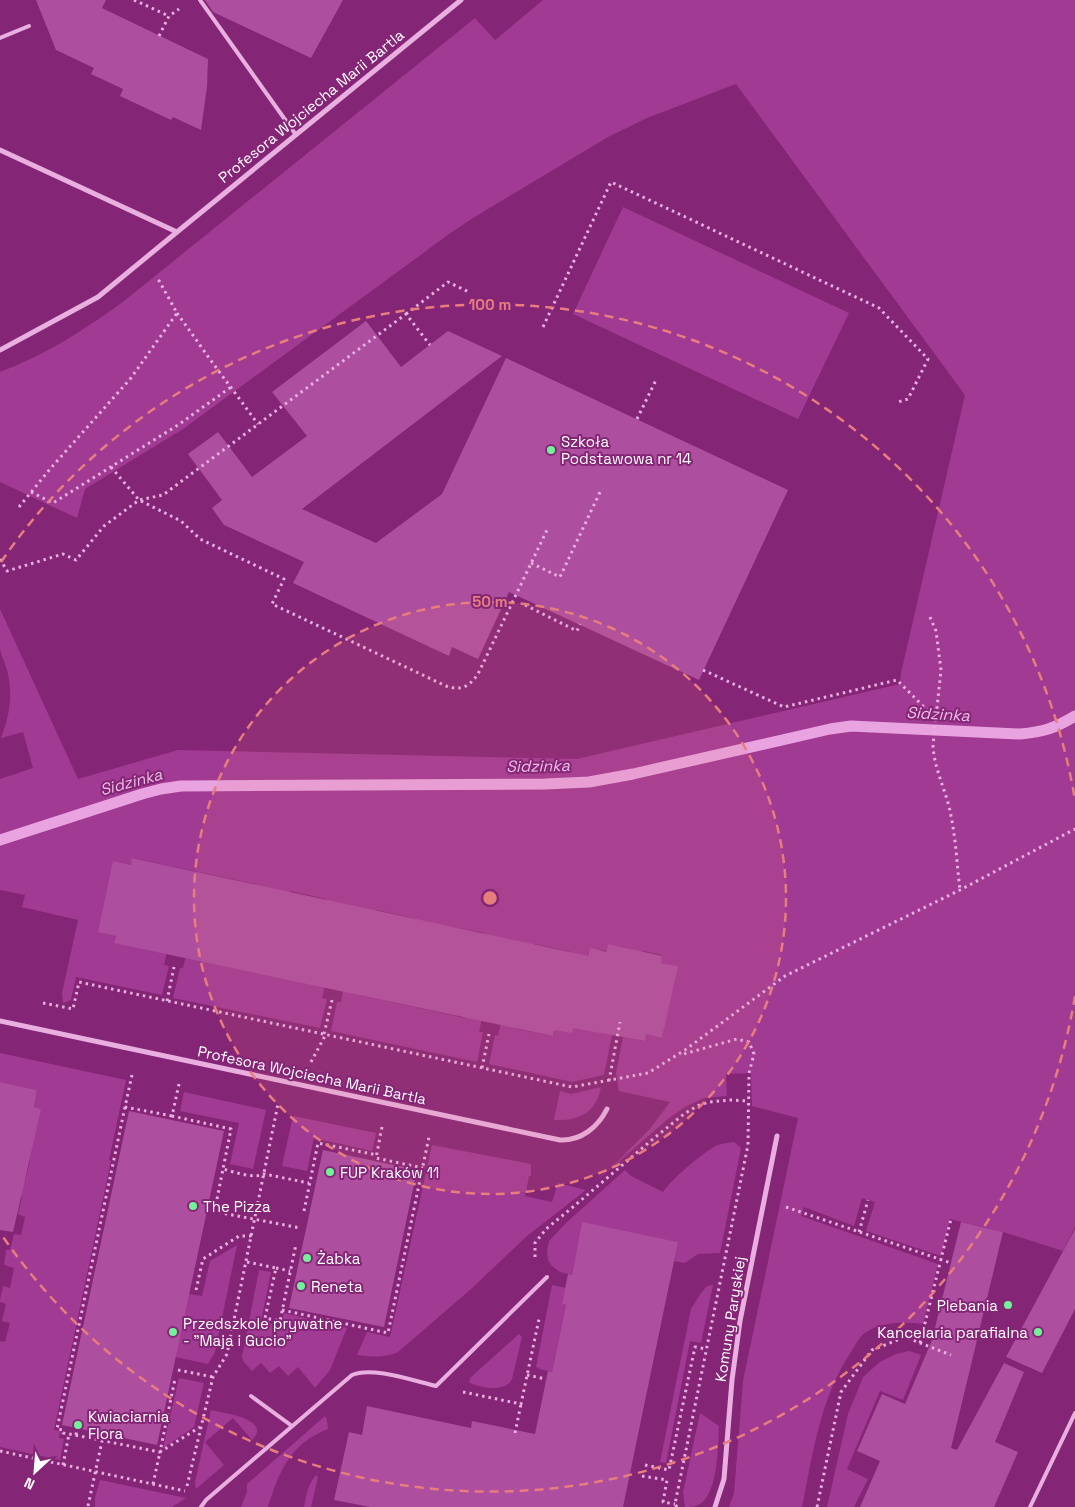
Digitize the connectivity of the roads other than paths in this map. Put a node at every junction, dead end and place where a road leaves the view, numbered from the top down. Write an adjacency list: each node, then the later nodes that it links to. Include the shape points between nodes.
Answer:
1 (200, 0): 5 (lane)
2 (461, 0): 5 (street, Profesora Wojciecha Marii Bartla)
3 (29, 26): 4 (lane)
4 (0, 38)
5 (296, 135): 7 (street, Profesora Wojciecha Marii Bartla)
6 (0, 150): 7 (street)
7 (177, 232): 8 (street, Profesora Wojciecha Marii Bartla, via 98,297)
8 (0, 350)
9 (0, 1021): 10 (street, Profesora Wojciecha Marii Bartla, via 564,1140 577,1138 589,1131)
10 (606, 1109)
11 (777, 1136): 17 (street, Komuny Paryskiej, via 739,1328 724,1479)
12 (547, 1277): 15 (lane, via 436,1386 360,1372 348,1378)
13 (251, 1396): 15 (lane)
14 (1075, 1413): 18 (lane)
15 (292, 1426): 16 (lane)
16 (201, 1507)
17 (715, 1507)
18 (1030, 1507)

